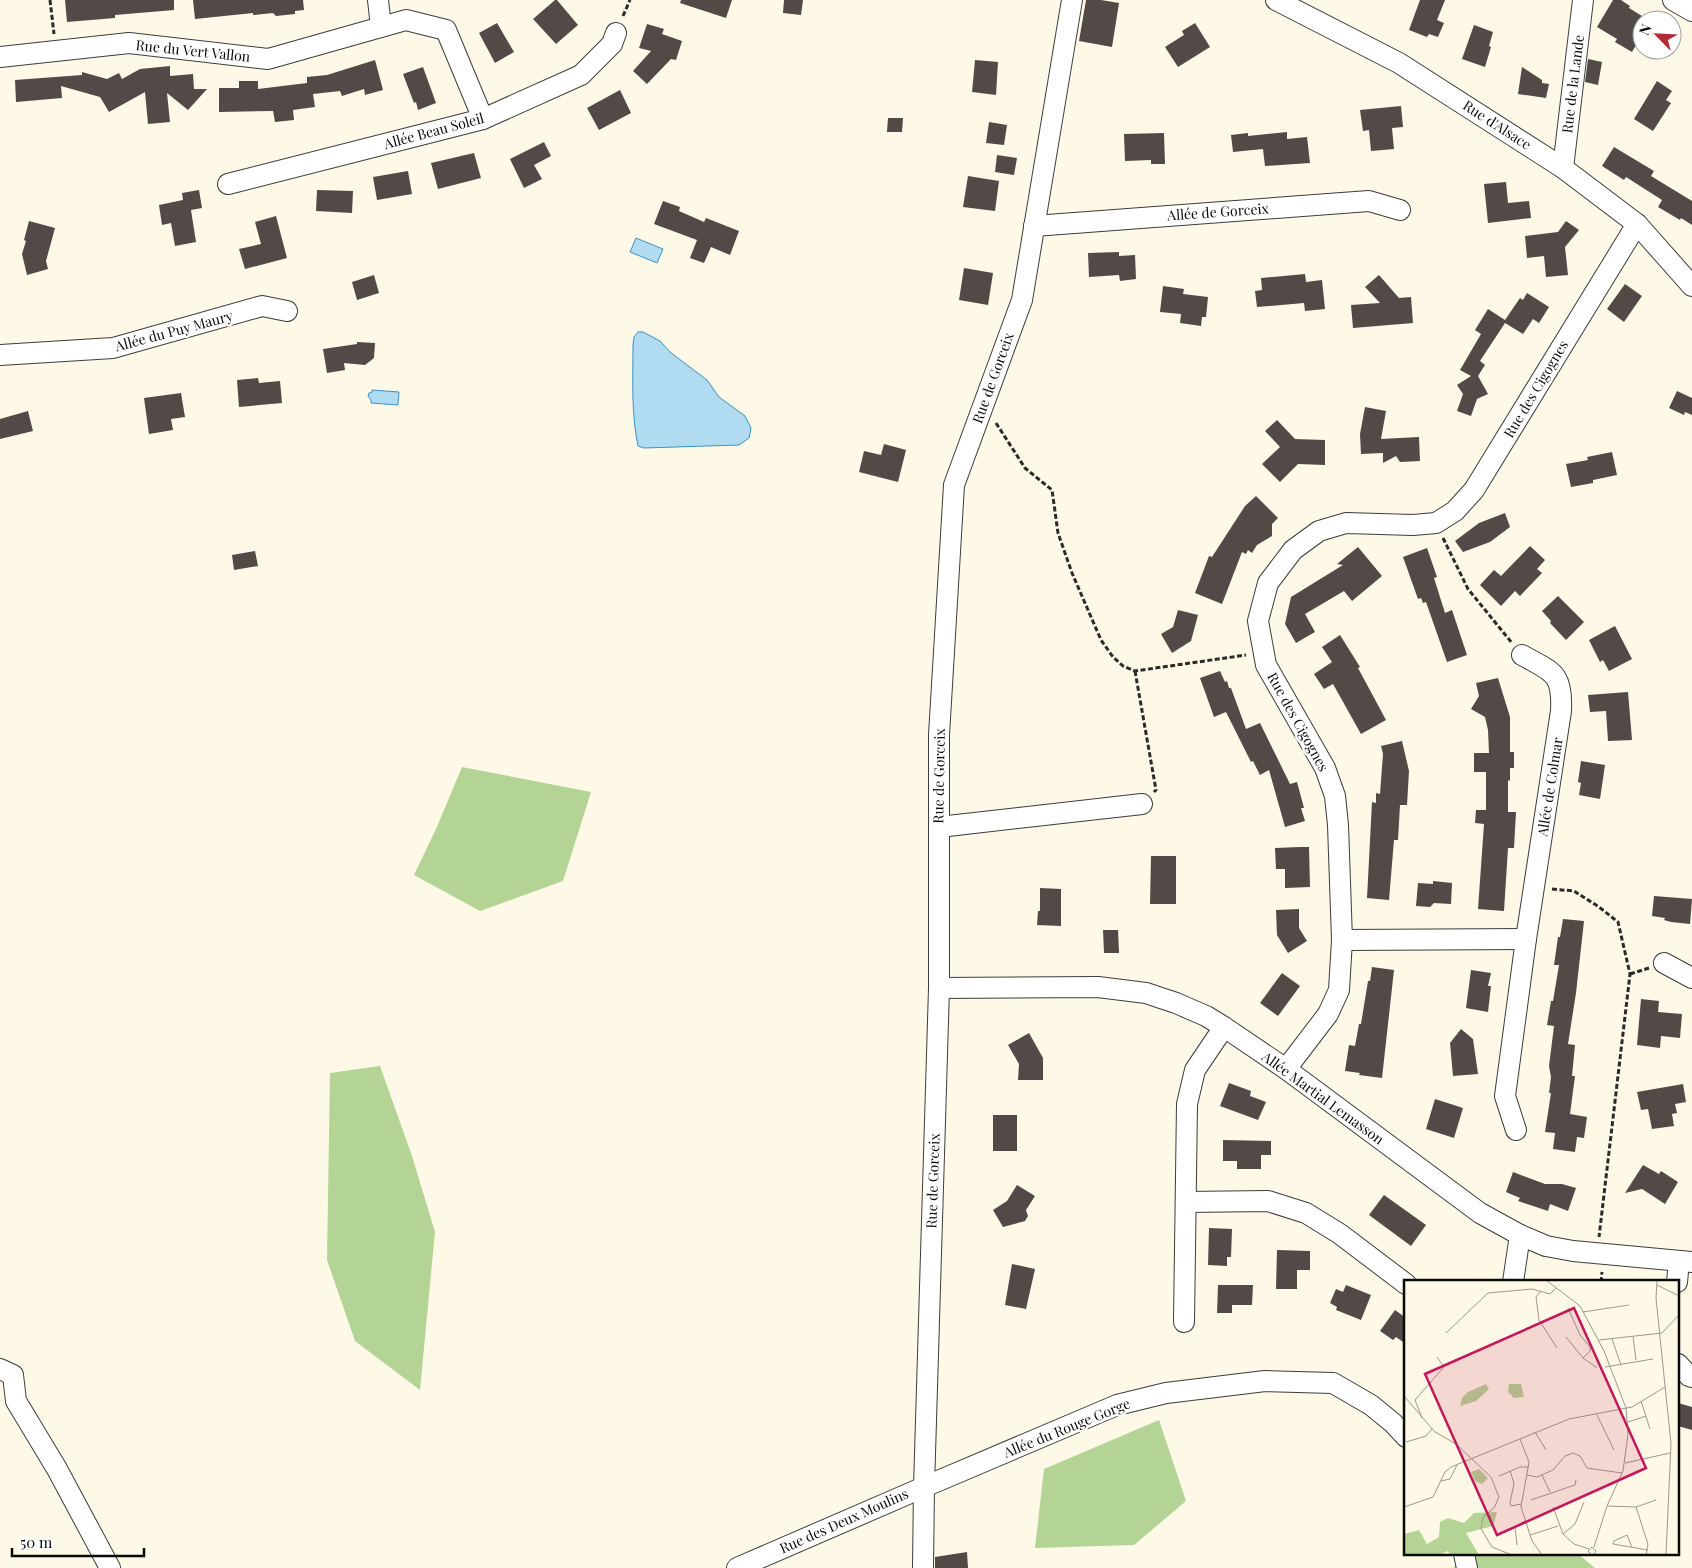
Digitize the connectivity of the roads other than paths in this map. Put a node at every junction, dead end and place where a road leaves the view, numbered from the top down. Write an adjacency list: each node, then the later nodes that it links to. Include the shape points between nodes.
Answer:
1 (378, 0): 7 (street)
2 (1072, 0): 15 (street, Rue de Gorceix)
3 (1276, 0): 11 (street, Rue d'Alsace, via 1399,63)
4 (1583, 0): 11 (street, Rue de la Lande)
5 (1673, 0): 6 (street)
6 (1692, 11)
7 (382, 27): 9 (street, Rue du Vert Vallon, via 268,59 129,44); 10 (street, Rue du Vert Vallon, via 406,20 446,30)
8 (616, 33): 10 (street, Allée Beau Soleil, via 612,44 581,75)
9 (0, 57)
10 (483, 119): 12 (street, Allée Beau Soleil)
11 (1564, 168): 14 (street, Rue d'Alsace)
12 (228, 184)
13 (1400, 210): 15 (street, Allée de Gorceix, via 1369,201)
14 (1637, 224): 16 (street, Rue d'Alsace); 23 (street, Rue des Cigognes, via 1474,490 1455,511 1436,523 1346,523 1319,531 1293,550 1268,584 1258,621 1266,665 1325,768 1335,796)
15 (1034, 226): 21 (street, Rue de Gorceix, via 1022,300 954,486 939,735)
16 (1692, 286)
17 (287, 311): 18 (street, Allée du Puy Maury, via 262,306 113,348)
18 (0, 354)
19 (1522, 655): 22 (street, Allée de Colmar, via 1555,674 1562,693)
20 (1142, 804): 21 (street)
21 (939, 827): 26 (street, Rue de Gorceix)
22 (1526, 939): 23 (street); 29 (street, Allée de Colmar, via 1505,1096)
23 (1342, 940): 28 (street, Rue des Cigognes, via 1339,990 1328,1014)
24 (1664, 963): 25 (street)
25 (1692, 978)
26 (939, 988): 27 (street, Allée Martial Lemasson, via 1098,987 1146,993 1206,1016); 41 (street, Rue de Gorceix)
27 (1224, 1027): 28 (street, Allée Martial Lemasson); 30 (street, via 1195,1070 1187,1104)
28 (1286, 1070): 31 (street, Allée Martial Lemasson, via 1480,1213)
29 (1516, 1130)
30 (1186, 1202): 35 (street, via 1268,1201 1306,1213 1340,1234); 36 (street)
31 (1520, 1235): 32 (street, Allée Martial Lemasson, via 1546,1246 1573,1251); 33 (street)
32 (1685, 1262): 34 (street)
33 (1512, 1280)
34 (1678, 1280)
35 (1404, 1282)
36 (1184, 1322)
37 (1680, 1366): 39 (street)
38 (0, 1369): 42 (street, via 13,1374 16,1401)
39 (1692, 1377)
40 (1404, 1436): 41 (street, Allée du Rouge Gorge, via 1371,1404 1332,1384 1265,1381 1166,1392 1116,1405)
41 (924, 1487): 43 (street, Rue des Deux Moulins); 44 (street, Rue de Gorceix)
42 (110, 1568)
43 (738, 1568)
44 (923, 1568)

